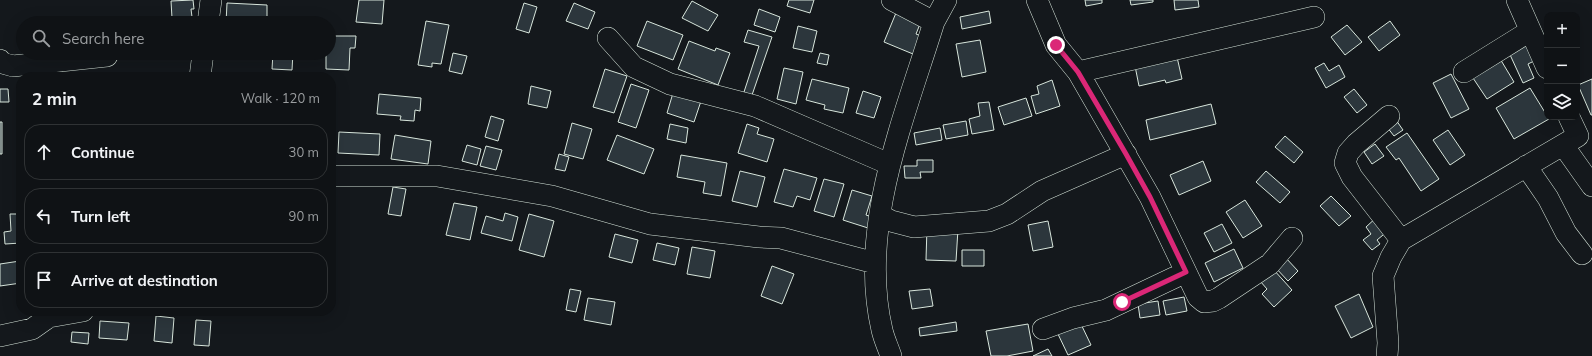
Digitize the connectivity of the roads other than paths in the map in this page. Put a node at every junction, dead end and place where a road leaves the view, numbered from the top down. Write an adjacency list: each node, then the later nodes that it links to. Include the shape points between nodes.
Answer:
1 (211, 0): 6 (street)
2 (892, 0): 8 (street)
3 (946, 0): 8 (street)
4 (1037, 0): 16 (street, via 1056,45)
5 (1516, 0): 9 (street)
6 (209, 16)
7 (1314, 17): 16 (street)
8 (934, 22): 22 (street)
9 (1530, 31): 14 (street); 17 (street)
10 (608, 38): 22 (street, via 634,67 670,84 754,106)
11 (0, 60): 12 (street, via 13,66)
12 (69, 60)
13 (202, 60): 15 (street)
14 (1544, 61)
15 (201, 72)
16 (1078, 72): 21 (street)
17 (1464, 72)
18 (1390, 116): 28 (street, via 1348,153 1345,163 1352,177)
19 (1570, 120): 20 (street)
20 (1578, 138): 23 (street); 25 (street)
21 (1126, 154): 26 (street, via 1042,191 1007,214 989,221 914,227); 31 (street)
22 (889, 164): 26 (street)
23 (1526, 166): 28 (street); 29 (street, via 1548,198 1566,233)
24 (336, 176): 30 (street, via 438,176 552,196 650,224 781,238)
25 (1592, 186)
26 (880, 215): 30 (street)
27 (1292, 238): 31 (street, via 1270,264 1213,302 1204,302 1198,297)
28 (1401, 240): 36 (street, via 1382,276)
29 (1582, 254)
30 (875, 262): 35 (street, via 878,308)
31 (1186, 272): 33 (street, via 1106,310)
32 (55, 316): 34 (street, via 49,317 32,330)
33 (1043, 329)
34 (0, 336)
35 (890, 356)
36 (1387, 356)

